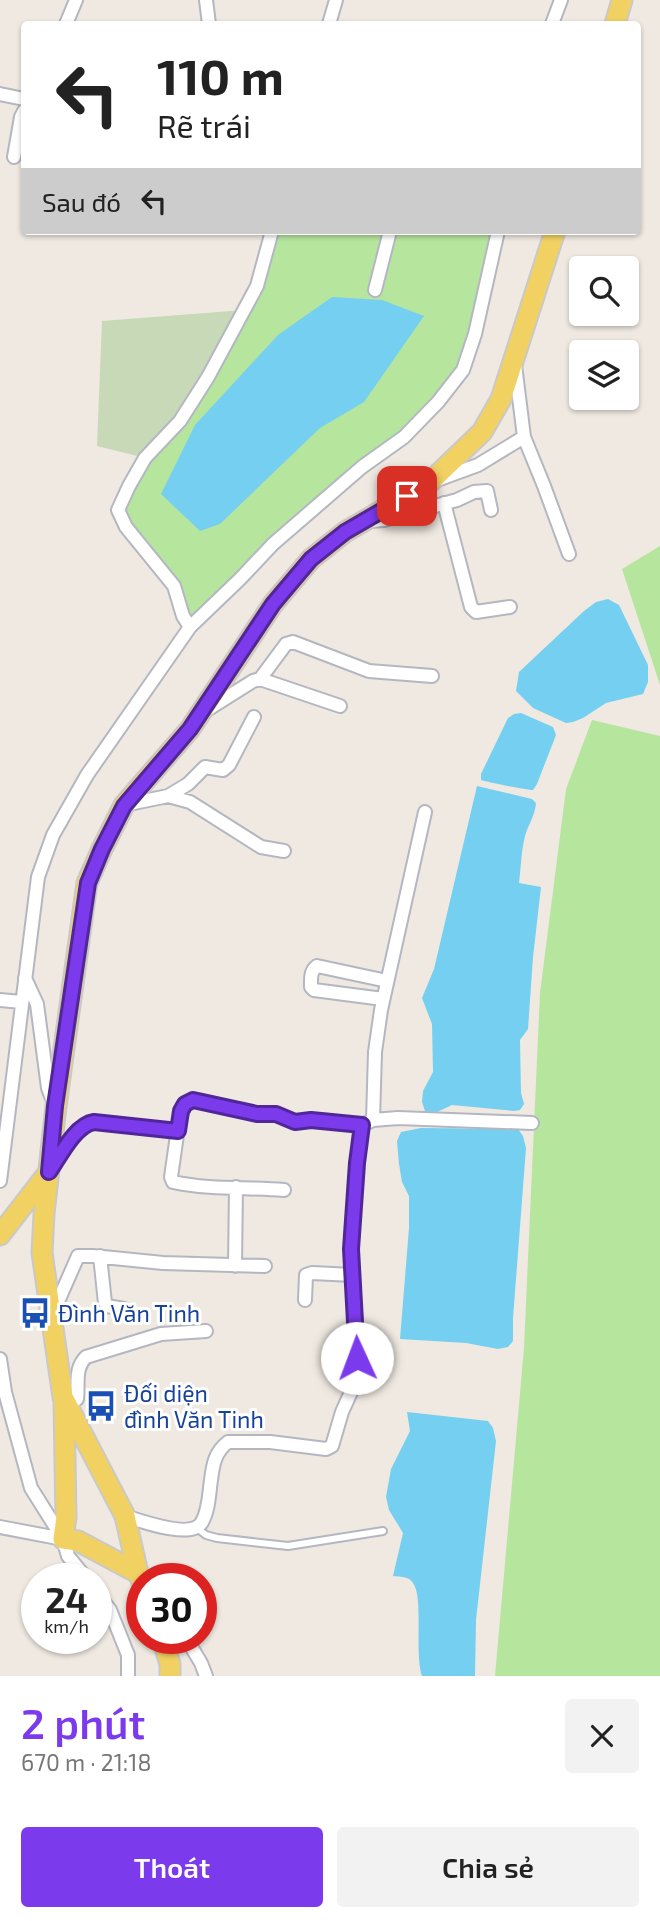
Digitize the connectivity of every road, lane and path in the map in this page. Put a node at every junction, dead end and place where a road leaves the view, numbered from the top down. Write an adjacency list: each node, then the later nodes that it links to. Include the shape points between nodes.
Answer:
1 (76, 0): 5 (street)
2 (206, 0): 6 (street)
3 (336, 0): 7 (street)
4 (561, 0): 8 (street)
5 (67, 21)
6 (209, 21)
7 (330, 21)
8 (553, 21)
9 (0, 93): 10 (street)
10 (21, 98)
11 (21, 117): 12 (street)
12 (14, 157)
13 (271, 235): 28 (street, via 257,286 208,377 180,421 145,458 118,510 174,586)
14 (389, 235): 19 (street)
15 (497, 235): 28 (street, via 463,370 438,402 404,437 272,544)
16 (541, 235): 18 (main road)
17 (554, 235): 18 (main road)
18 (547, 258): 20 (main road)
19 (375, 290)
20 (515, 357): 21 (street); 22 (main road, via 501,399 482,432)
21 (524, 438): 22 (street, via 478,465); 26 (street)
22 (429, 482): 25 (main road)
23 (444, 503): 24 (street, via 487,491); 25 (street); 27 (street, via 471,607 476,612)
24 (491, 510)
25 (362, 522): 32 (main road, via 311,559 273,604)
26 (569, 554)
27 (510, 607)
28 (190, 626): 38 (street, via 87,775 53,835 38,877)
29 (432, 676): 30 (street, via 369,671 293,642 286,644)
30 (260, 679): 31 (street); 32 (street)
31 (340, 706)
32 (199, 716): 35 (main road)
33 (254, 717): 34 (street, via 229,765 223,770 205,767)
34 (167, 796): 35 (street); 37 (street, via 190,802 261,847)
35 (124, 806): 43 (main road, via 88,883)
36 (425, 812): 39 (street)
37 (284, 851)
38 (24, 978): 42 (street); 43 (street, via 37,1004 48,1088)
39 (387, 981): 40 (street); 40 (street, via 317,966 310,978 314,990)
40 (383, 999): 44 (street)
41 (0, 1000): 42 (street)
42 (21, 1002): 48 (street)
43 (55, 1106): 47 (main road)
44 (368, 1122): 45 (street, via 398,1118); 46 (street, via 295,1122 276,1114 193,1100 181,1111); 55 (street, via 353,1210)
45 (532, 1123)
46 (178, 1131): 47 (street, via 88,1123); 49 (street, via 173,1182)
47 (49, 1172): 51 (main road); 58 (main road, via 42,1253)
48 (0, 1181)
49 (236, 1187): 50 (street); 53 (street)
50 (284, 1190)
51 (0, 1235)
52 (100, 1256): 53 (street); 57 (street, via 105,1303); 58 (street, via 78,1256)
53 (235, 1266): 54 (street)
54 (265, 1266)
55 (353, 1275): 56 (street, via 306,1275); 64 (street, via 357,1358 351,1392 331,1446 228,1441 217,1453 207,1506)
56 (306, 1300)
57 (124, 1309)
58 (51, 1317): 61 (main road)
59 (206, 1331): 61 (street, via 162,1334 86,1357 77,1376 77,1399 72,1402)
60 (0, 1359): 66 (street, via 30,1488)
61 (63, 1397): 62 (main road); 66 (main road)
62 (125, 1516): 64 (street, via 181,1530); 68 (main road)
63 (0, 1527): 66 (street)
64 (197, 1528): 65 (lane, via 217,1538 288,1546)
65 (383, 1531)
66 (63, 1539): 67 (street); 69 (main road, via 78,1541)
67 (74, 1563)
68 (136, 1563)
69 (126, 1570)
70 (112, 1615): 73 (street, via 128,1656)
71 (167, 1654): 74 (main road)
72 (196, 1654): 75 (street)
73 (128, 1676)
74 (170, 1676)
75 (206, 1676)

